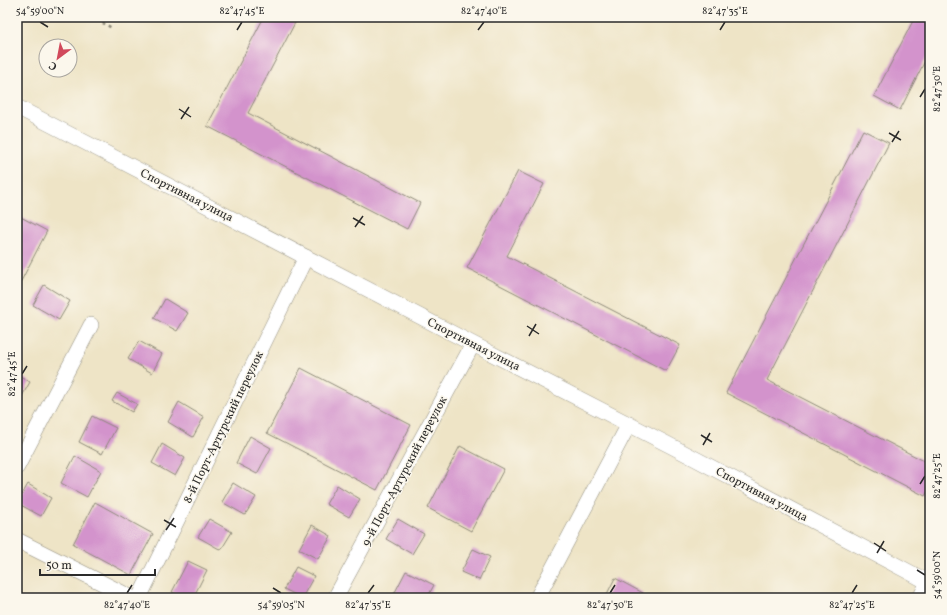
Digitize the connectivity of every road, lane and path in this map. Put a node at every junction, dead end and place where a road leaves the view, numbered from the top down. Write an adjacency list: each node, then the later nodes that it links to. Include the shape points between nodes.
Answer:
1 (92, 17): 2 (path)
2 (112, 28)
3 (19, 112): 4 (street, Спортивная улица)
4 (306, 257): 6 (street, Спортивная улица); 12 (street, 8-й Порт-Артурский переулок)
5 (91, 325): 8 (street)
6 (473, 344): 7 (street, Спортивная улица); 13 (street, 9-й Порт-Артурский переулок)
7 (629, 424): 10 (street, Спортивная улица); 14 (street)
8 (17, 466)
9 (17, 540): 11 (street)
10 (929, 583): 15 (street)
11 (132, 598)
12 (140, 598)
13 (335, 598)
14 (537, 598)
15 (920, 598)

